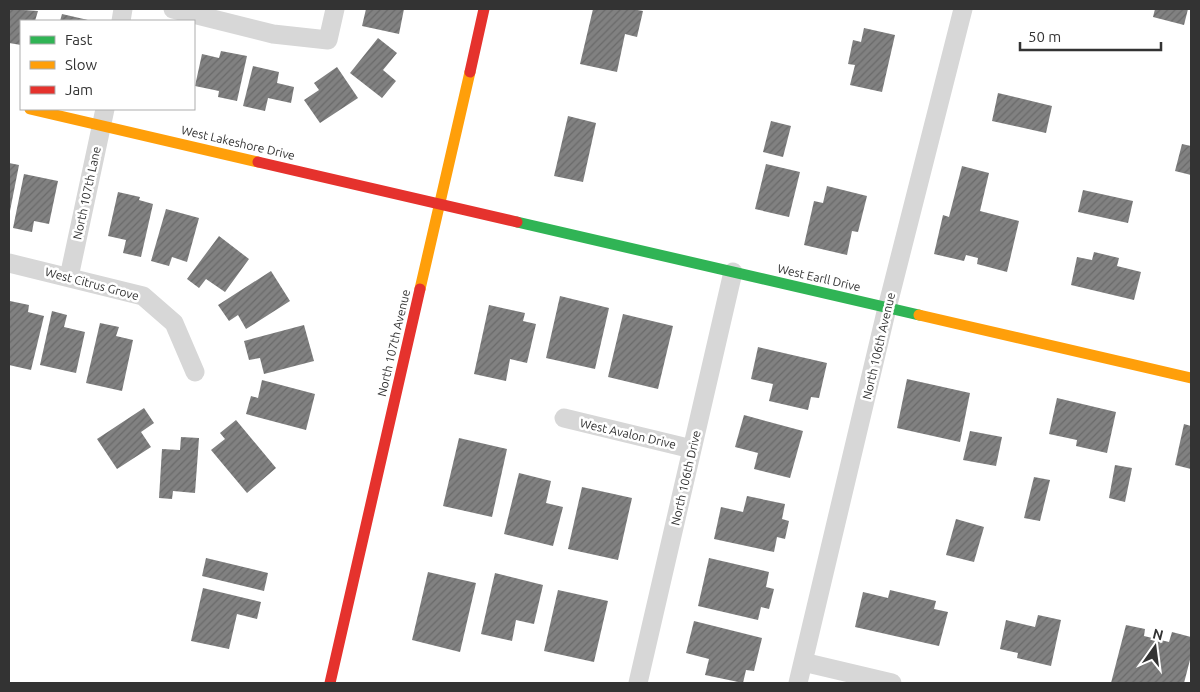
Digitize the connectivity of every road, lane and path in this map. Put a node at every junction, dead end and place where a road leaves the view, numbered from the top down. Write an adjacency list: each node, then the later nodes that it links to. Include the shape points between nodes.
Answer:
1 (173, 9): 2 (street, via 273,34 328,40)
2 (335, 9)
3 (484, 9): 7 (street, North 107th Avenue)
4 (963, 9): 11 (street, North 106th Avenue)
5 (39, 110): 6 (street, West Lakeshore Drive)
6 (103, 117): 7 (street, West Lakeshore Drive); 10 (street, North 107th Lane)
7 (440, 205): 9 (street, West Earll Drive); 17 (street, North 107th Avenue)
8 (9, 263): 10 (street, West Citrus Grove)
9 (733, 272): 11 (street, West Earll Drive); 15 (street, North 106th Drive)
10 (69, 277): 12 (street, West Citrus Grove, via 143,296 174,323)
11 (887, 308): 13 (street, West Earll Drive); 16 (street, North 106th Avenue)
12 (196, 372)
13 (1191, 378)
14 (564, 418): 15 (street, West Avalon Drive)
15 (692, 449): 18 (street, North 106th Drive)
16 (803, 662): 19 (street, North 106th Avenue); 20 (street)
17 (330, 683)
18 (638, 683)
19 (798, 683)
20 (892, 683)

